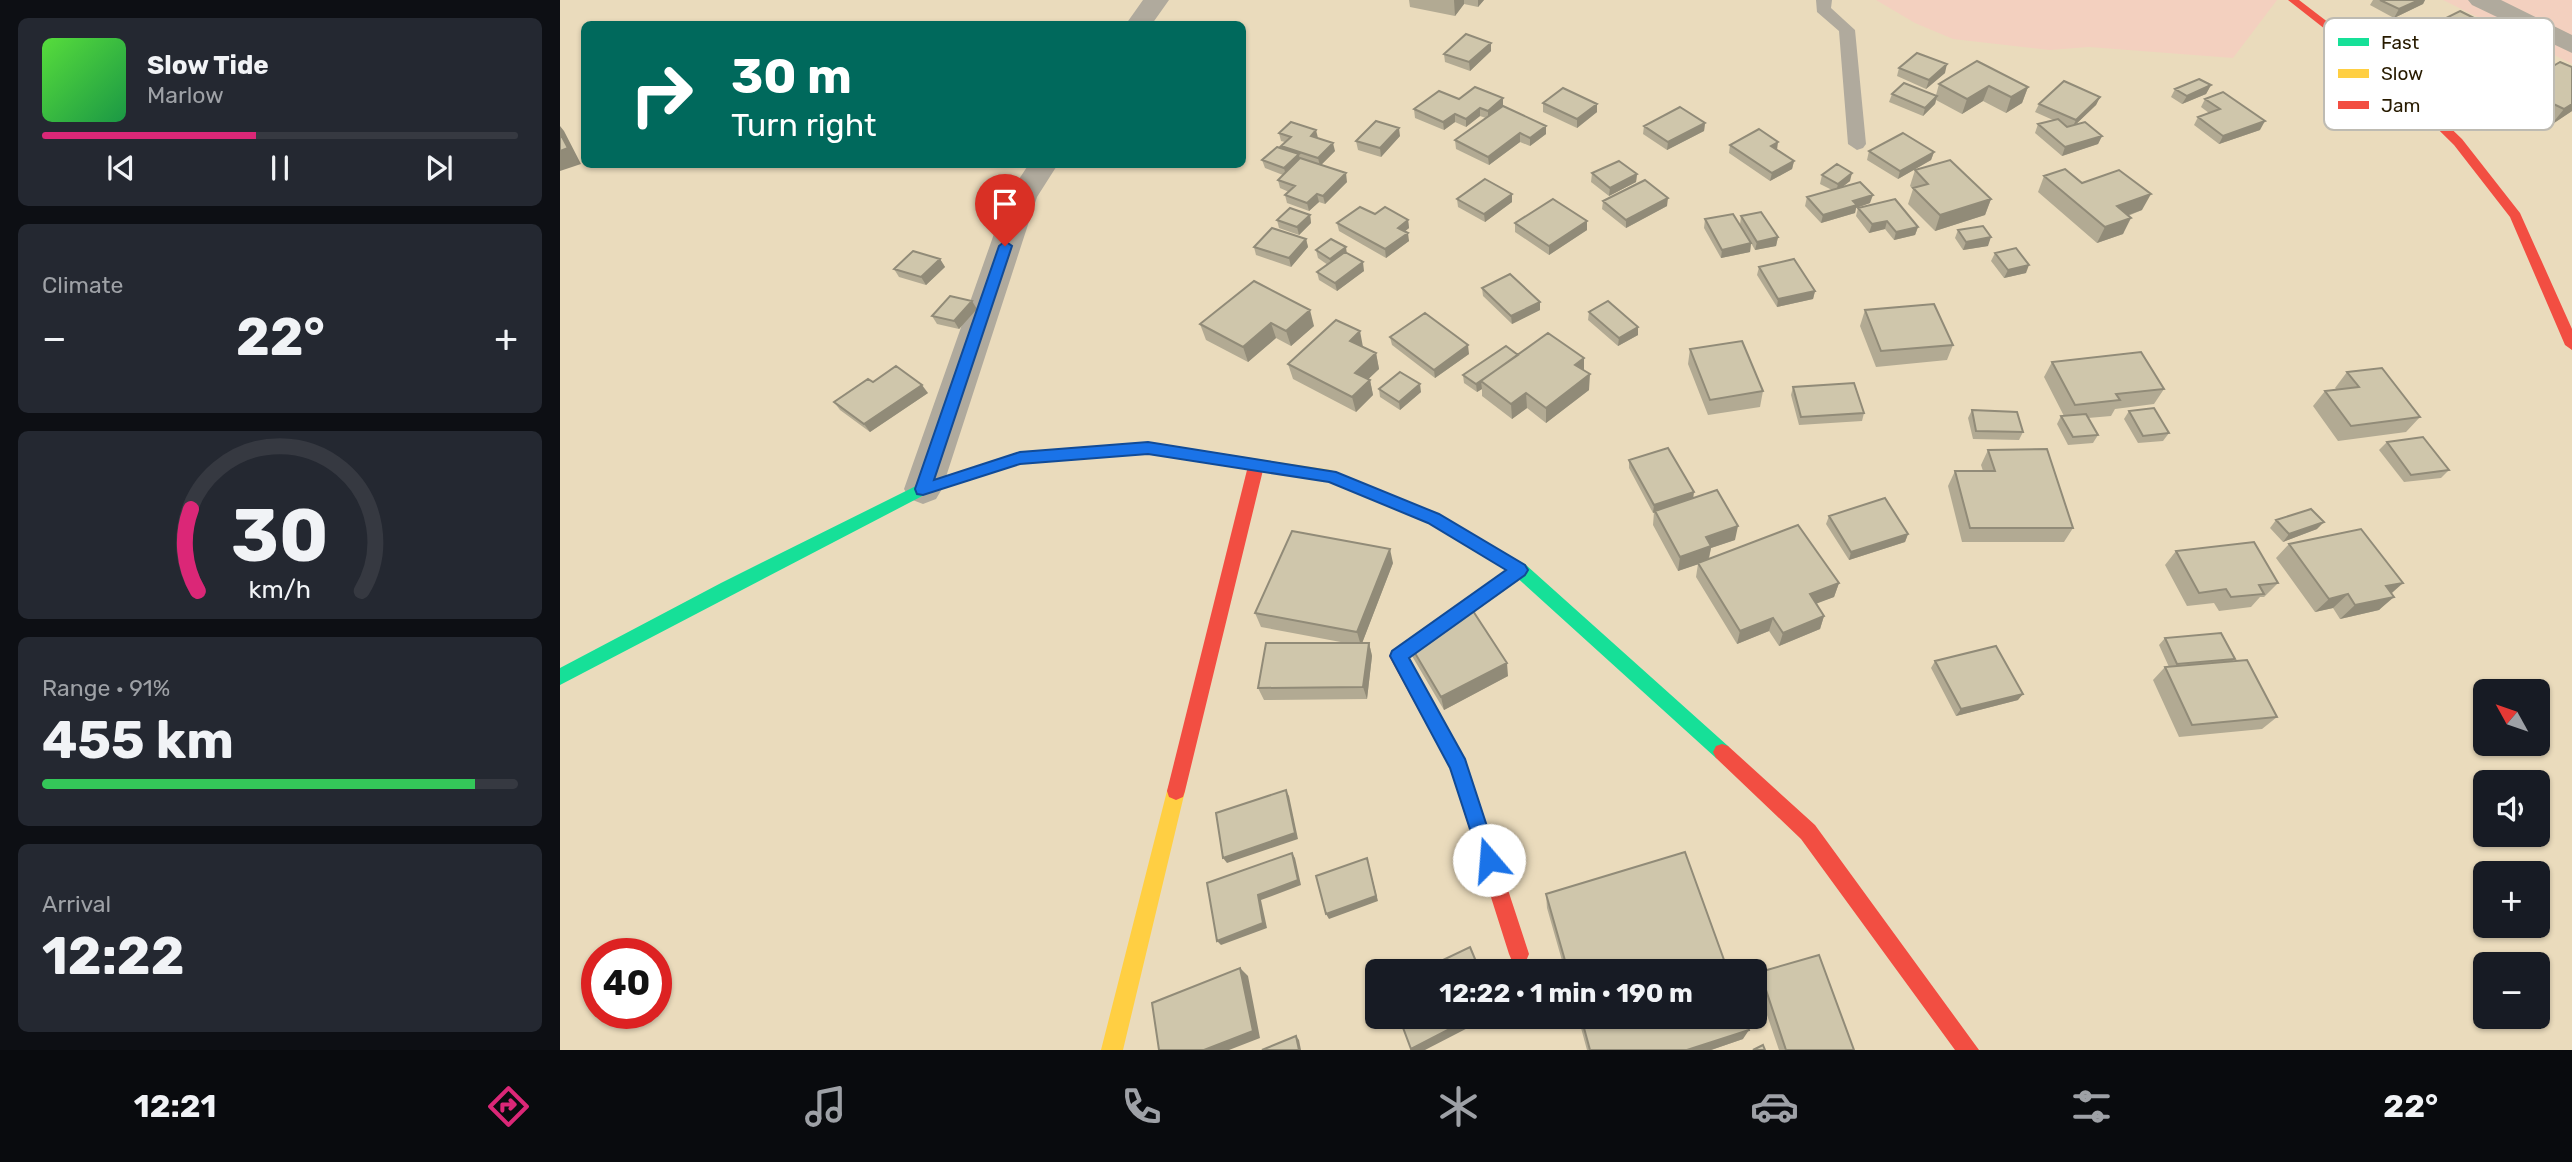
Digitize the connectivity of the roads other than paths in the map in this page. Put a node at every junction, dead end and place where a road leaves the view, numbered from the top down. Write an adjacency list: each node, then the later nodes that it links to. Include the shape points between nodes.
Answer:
1 (1156, 0): 6 (street)
2 (1824, 0): 11 (lane, via 1823,9 1847,30)
3 (2293, 0): 7 (main road)
4 (2481, 0): 5 (street)
5 (2517, 18)
6 (1141, 21)
7 (2324, 24)
8 (2554, 37): 9 (street)
9 (2572, 46)
10 (2446, 130): 13 (main road, via 2516,216)
11 (1857, 144)
12 (1041, 168): 15 (street, via 1022,197)
13 (2572, 345)
14 (1256, 466): 15 (main road, via 1148,448 1065,453 1020,458); 16 (main road, via 1331,477 1433,518); 19 (main road)
15 (923, 489): 17 (main road)
16 (1520, 570): 18 (main road, via 1398,656 1458,765); 20 (main road, via 1808,832)
17 (560, 677)
18 (1519, 954)
19 (1112, 1050)
20 (1968, 1050)

